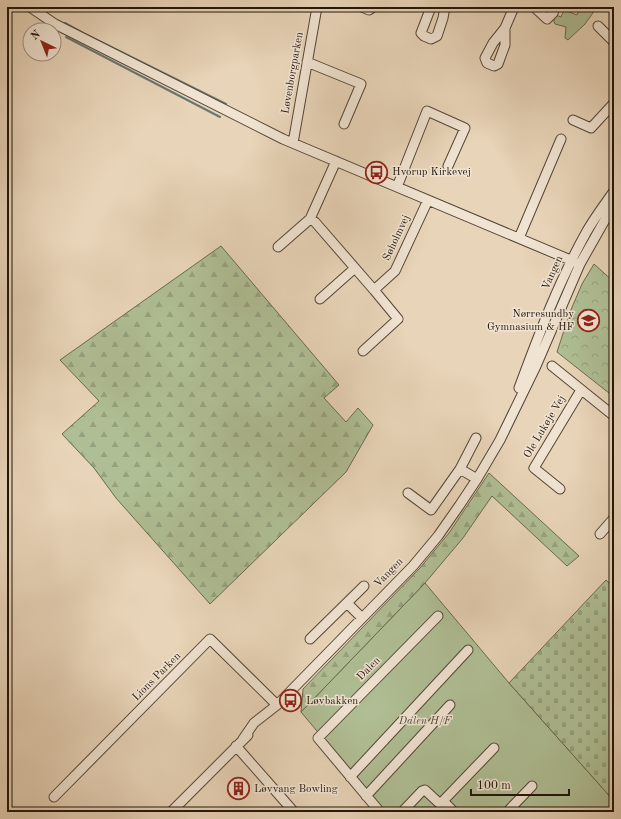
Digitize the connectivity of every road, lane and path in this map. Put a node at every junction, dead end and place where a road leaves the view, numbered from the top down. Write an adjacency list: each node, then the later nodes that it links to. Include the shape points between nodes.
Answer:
1 (30, 7): 18 (street, via 55,24)
2 (317, 7): 13 (street, Løvenborgparken)
3 (362, 7): 4 (street, via 369,10)
4 (373, 7)
5 (431, 7): 6 (street, via 421,33 431,39 437,36)
6 (444, 7)
7 (514, 7): 11 (street)
8 (534, 7): 9 (street, via 547,19)
9 (555, 7)
10 (598, 26): 12 (street)
11 (505, 28)
12 (614, 42)
13 (307, 62): 16 (street, via 361,84); 18 (street, Løvenborgparken)
14 (614, 103): 15 (street, via 591,128)
15 (572, 120)
16 (344, 124)
17 (561, 139): 26 (street)
18 (293, 143): 19 (street)
19 (336, 161): 21 (street); 25 (street)
20 (448, 166): 21 (street, via 465,128 427,112)
21 (397, 187): 23 (street)
22 (614, 191): 28 (street, Vangen, via 588,230)
23 (428, 200): 26 (street); 30 (street, Søholmvej, via 395,271)
24 (614, 206): 28 (street, Vangen)
25 (310, 219): 27 (street); 29 (street)
26 (519, 238): 28 (street)
27 (278, 247)
28 (576, 262): 38 (street, Vangen, via 536,366 500,440)
29 (355, 268): 30 (street); 31 (street)
30 (374, 290): 32 (street, via 398,319)
31 (320, 299)
32 (363, 351)
33 (552, 366): 34 (street)
34 (581, 390): 35 (street); 39 (street, Ole Lukøje Vej, via 534,468)
35 (614, 416)
36 (476, 438): 37 (street)
37 (460, 469): 38 (street); 40 (street, via 431,510)
38 (477, 479): 46 (street, Vangen, via 438,536)
39 (560, 489)
40 (408, 493)
41 (614, 518): 42 (street)
42 (600, 534)
43 (364, 586): 44 (street)
44 (347, 603): 46 (street); 47 (street)
45 (438, 616): 53 (street, Dalen, via 318,738)
46 (362, 618): 50 (street, Vangen)
47 (310, 639)
48 (468, 650): 53 (street)
49 (450, 705): 55 (street)
50 (276, 706): 51 (street, Vangen, via 264,722); 56 (street, Lions Parken, via 210,639)
51 (236, 746): 58 (street, Vangen); 59 (street)
52 (494, 748): 57 (street)
53 (350, 777): 55 (street, Dalen)
54 (532, 786): 63 (street)
55 (366, 796): 60 (street, Dalen)
56 (54, 798)
57 (443, 801): 61 (street, via 439,803 422,790); 62 (street)
58 (171, 812)
59 (294, 812)
60 (380, 812)
61 (402, 812)
62 (454, 812)
63 (507, 812)

